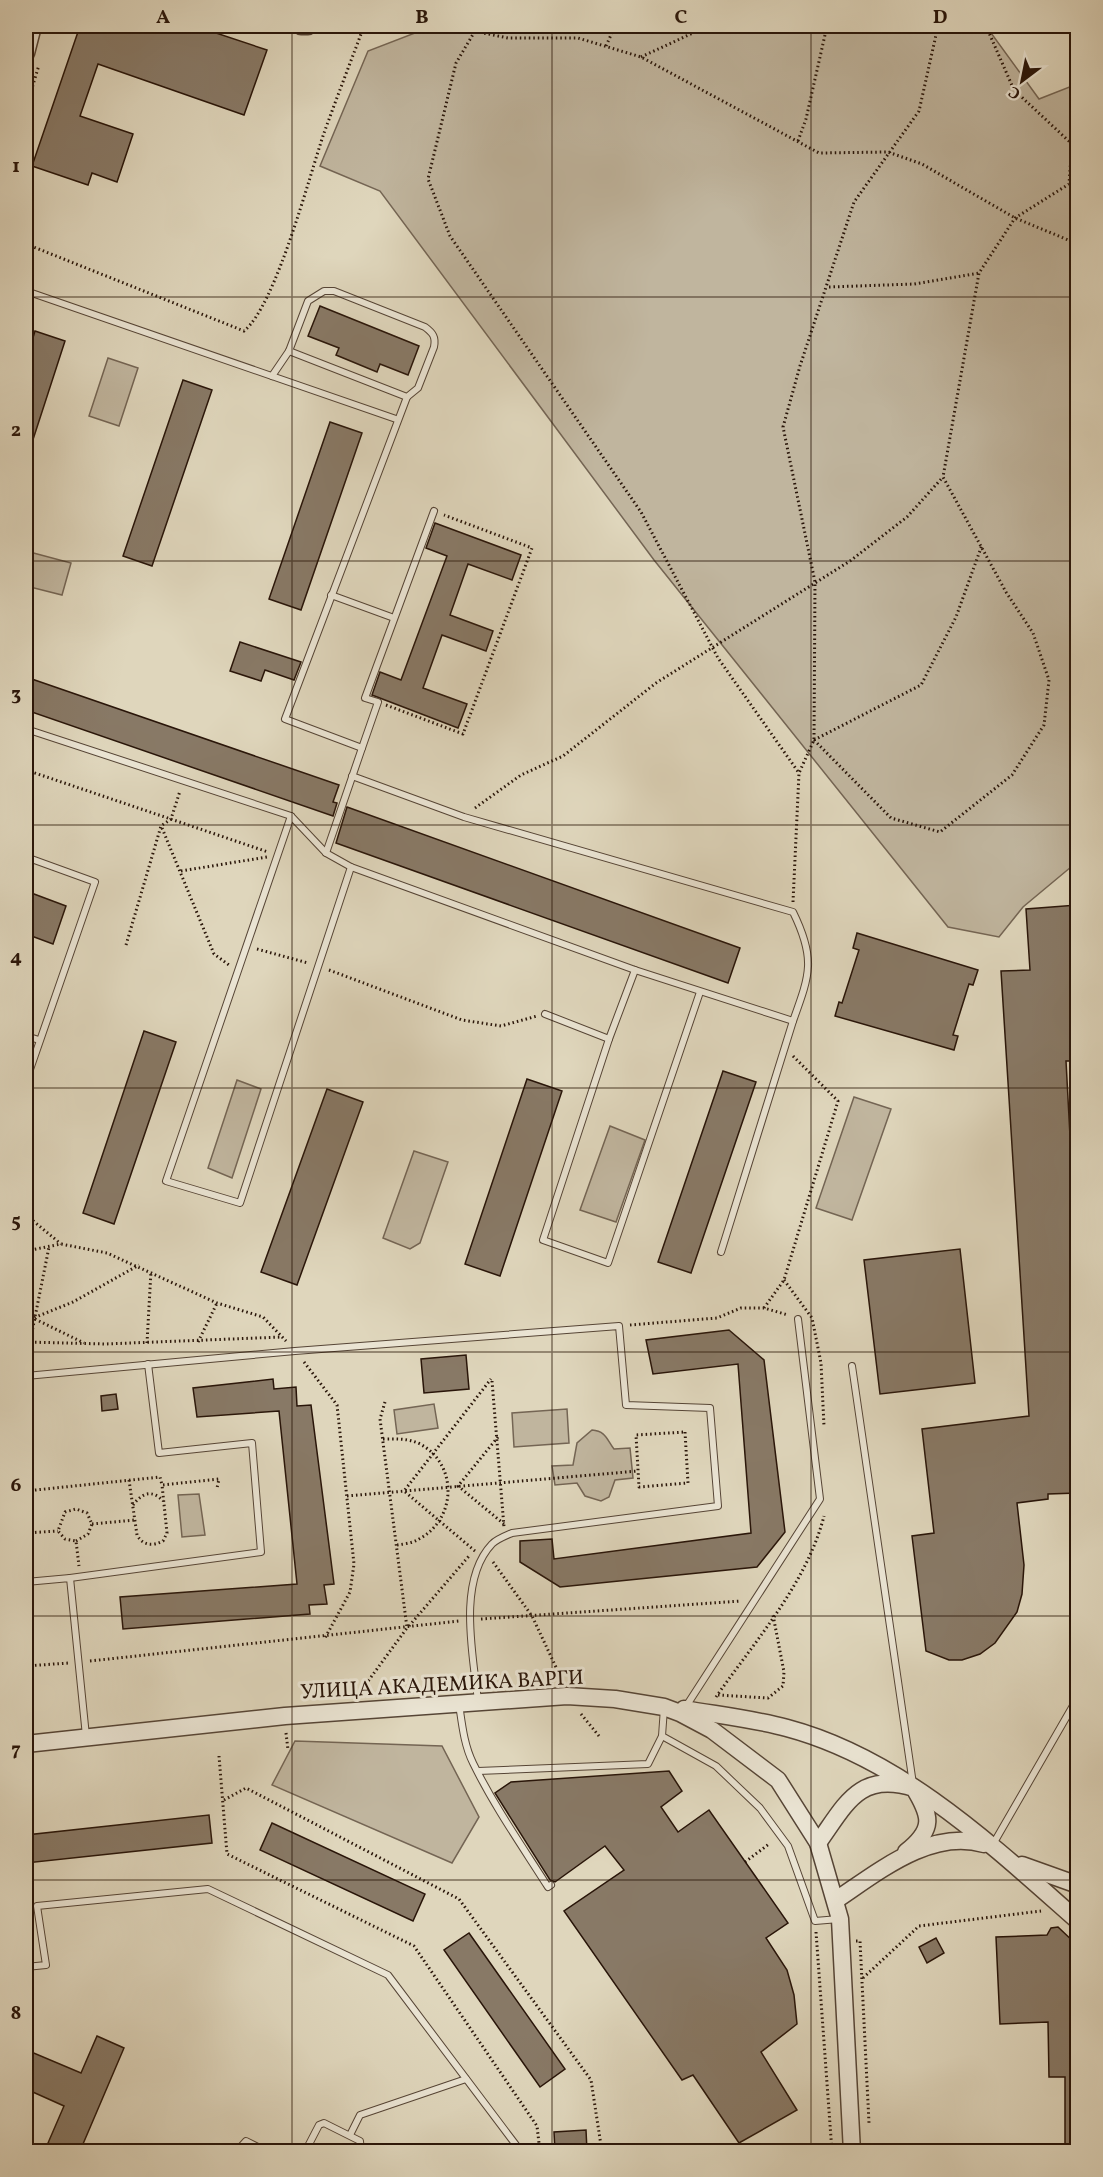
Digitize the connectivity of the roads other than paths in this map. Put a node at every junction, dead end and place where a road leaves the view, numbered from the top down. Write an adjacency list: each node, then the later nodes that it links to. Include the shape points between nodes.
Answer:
1 (33, 26): 4 (street)
2 (301, 26): 3 (street)
3 (308, 26)
4 (33, 55)
5 (26, 291): 7 (lane)
6 (289, 351): 7 (lane); 8 (lane); 8 (lane, via 308,301 324,291 334,291 433,333 434,347 418,388)
7 (272, 376): 9 (lane)
8 (407, 397): 9 (lane)
9 (396, 419): 11 (lane)
10 (434, 512): 12 (lane)
11 (331, 595): 12 (lane); 14 (lane, via 285,719)
12 (394, 618): 14 (lane, via 365,698 378,702)
13 (26, 729): 16 (lane)
14 (362, 748): 15 (lane)
15 (352, 776): 17 (lane); 23 (lane, via 464,817 793,912 806,939 810,973)
16 (291, 816): 17 (lane); 19 (lane, via 166,1181 240,1203)
17 (326, 853): 19 (lane)
18 (26, 857): 25 (lane, via 95,882)
19 (351, 867): 20 (lane)
20 (635, 970): 21 (lane); 26 (lane)
21 (700, 992): 23 (lane); 26 (lane, via 608,1263 543,1240)
22 (545, 1014): 26 (lane)
23 (793, 1021): 28 (lane)
24 (26, 1035): 25 (lane)
25 (39, 1040): 27 (lane)
26 (609, 1040)
27 (26, 1081)
28 (721, 1252)
29 (798, 1319): 40 (lane, via 819,1499)
30 (148, 1364): 32 (lane); 33 (lane, via 159,1453 252,1443 261,1552); 36 (lane, via 619,1326 626,1405 710,1408 718,1506 512,1533 492,1544 472,1579 470,1620)
31 (852, 1366): 45 (lane)
32 (27, 1376)
33 (70, 1578): 34 (lane); 41 (lane)
34 (26, 1581)
35 (1077, 1697): 47 (lane)
36 (478, 1702): 37 (street, УЛИЦА АКАДЕМИКА ВАРГИ, via 567,1696); 38 (street, УЛИЦА АКАДЕМИКА ВАРГИ)
37 (645, 1703): 39 (street, УЛИЦА АКАДЕМИКА ВАРГИ); 40 (street)
38 (459, 1704): 41 (street, УЛИЦА АКАДЕМИКА ВАРГИ); 44 (lane, via 464,1734)
39 (664, 1707): 42 (lane); 46 (street, УЛИЦА АКАДЕМИКА ВАРГИ, via 712,1730 778,1780)
40 (685, 1709): 45 (street, via 787,1728 836,1746)
41 (86, 1736): 43 (street, УЛИЦА АКАДЕМИКА ВАРГИ)
42 (662, 1736): 44 (lane, via 648,1764); 52 (lane, via 716,1766 760,1808 788,1845 815,1921)
43 (26, 1744)
44 (478, 1771): 49 (lane, via 490,1796)
45 (914, 1788): 46 (street, via 894,1782 875,1783 861,1791); 47 (street); 48 (street, via 928,1810 927,1829)
46 (818, 1843): 51 (street, УЛИЦА АКАДЕМИКА ВАРГИ)
47 (992, 1846): 48 (street, via 970,1840 947,1841); 50 (street, via 1028,1869); 53 (street)
48 (890, 1864): 51 (street)
49 (550, 1885)
50 (1077, 1885)
51 (836, 1900): 52 (street, УЛИЦА АКАДЕМИКА ВАРГИ)
52 (840, 1919): 62 (street, УЛИЦА АКАДЕМИКА ВАРГИ)
53 (1077, 1921)
54 (26, 1967): 55 (lane, via 46,1965 37,1906 208,1889 388,1975)
55 (466, 2079): 56 (lane, via 360,2115); 61 (lane, via 516,2145)
56 (350, 2135): 59 (lane, via 321,2124); 60 (lane, via 362,2144)
57 (236, 2151): 58 (lane, via 246,2141)
58 (268, 2151)
59 (305, 2151)
60 (361, 2151)
61 (516, 2151)
62 (852, 2151)

